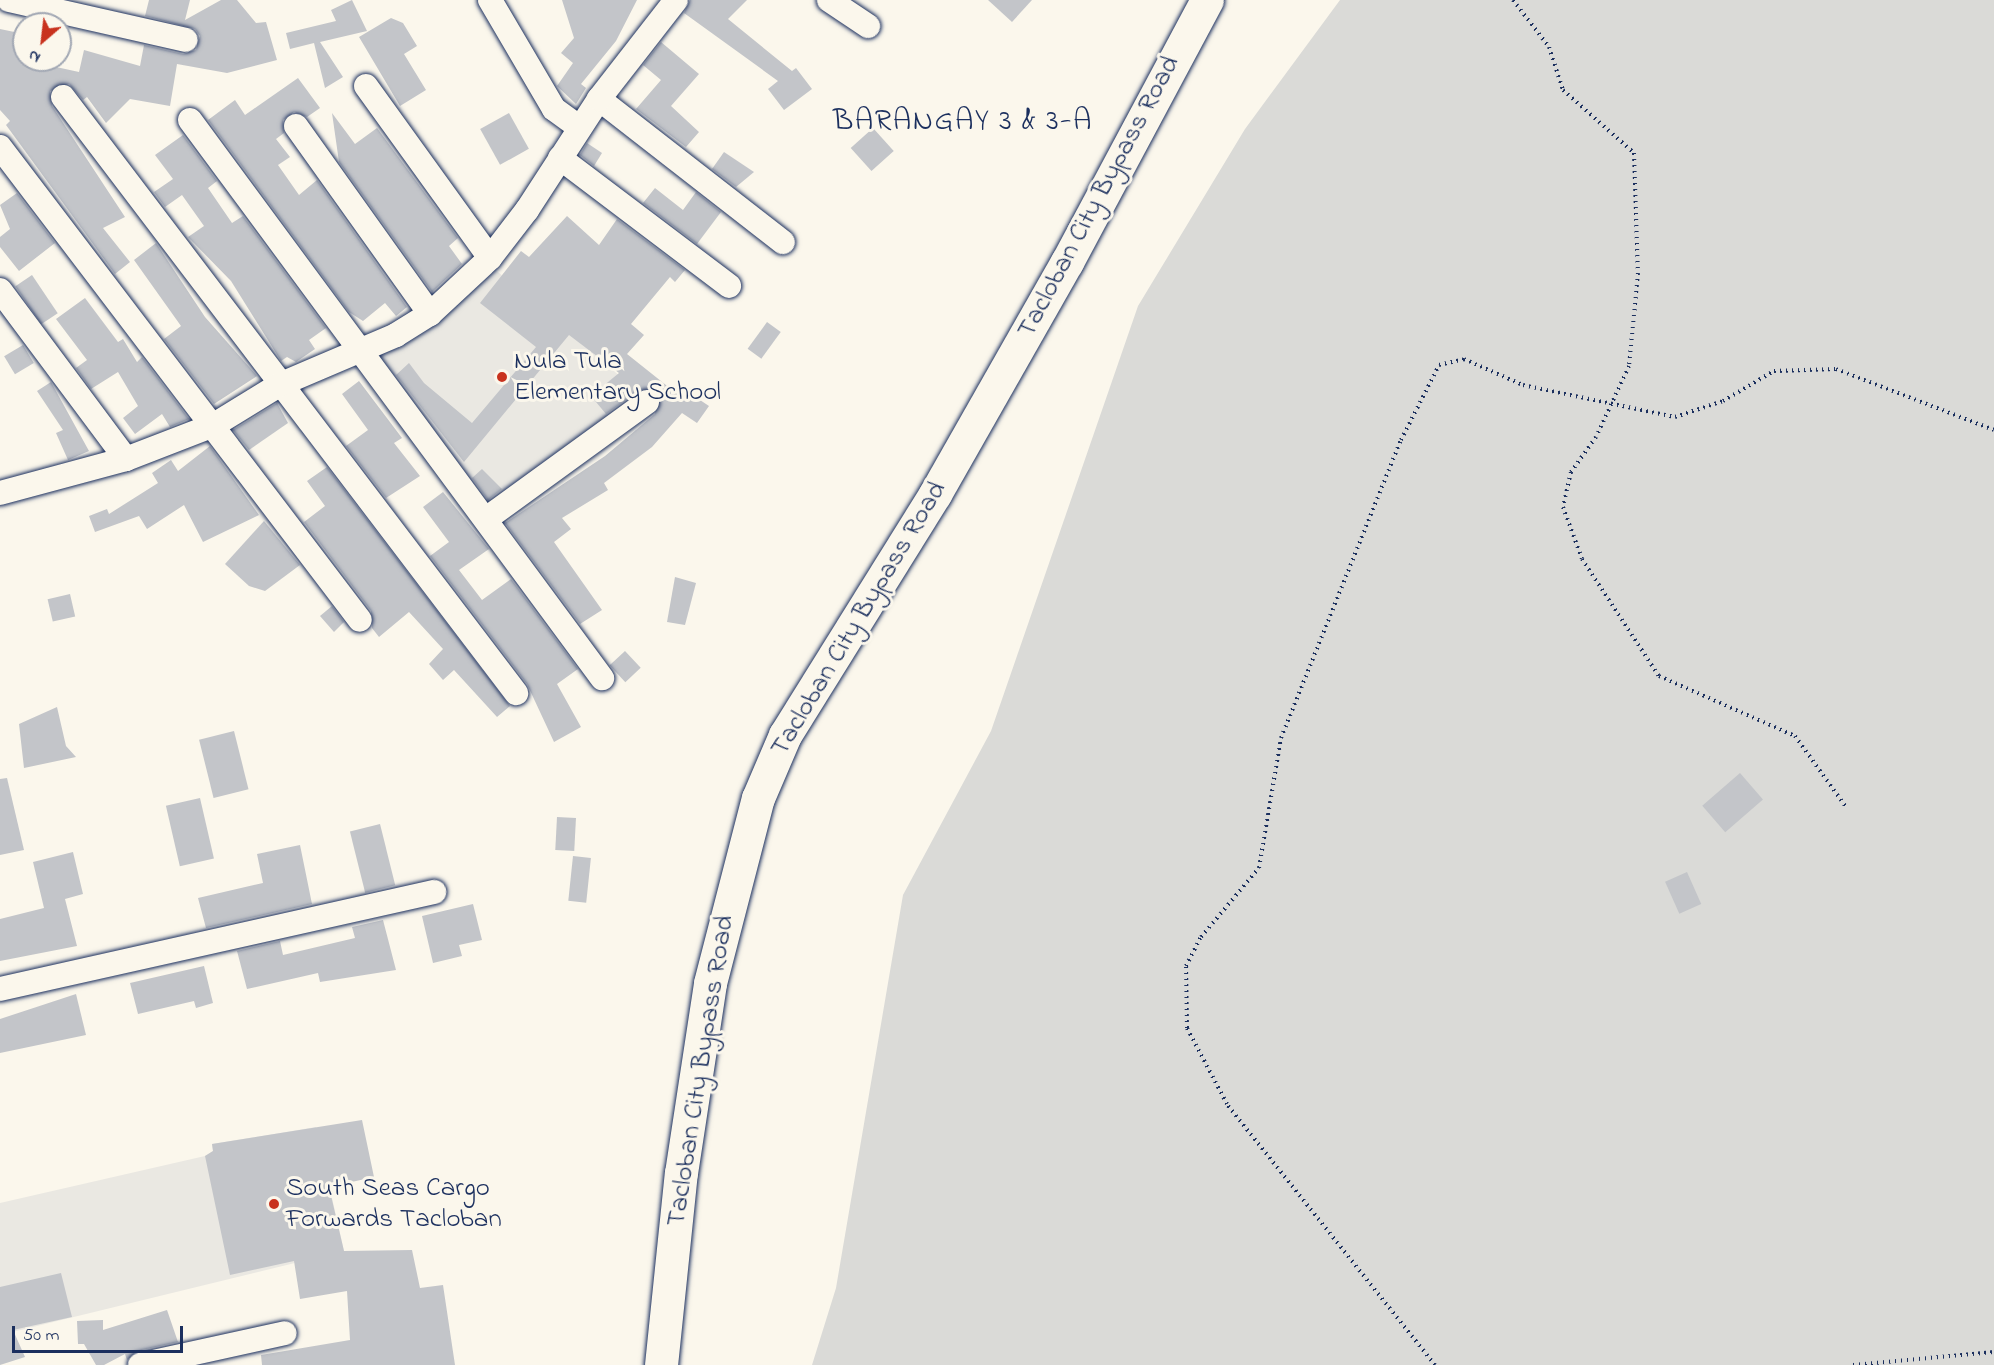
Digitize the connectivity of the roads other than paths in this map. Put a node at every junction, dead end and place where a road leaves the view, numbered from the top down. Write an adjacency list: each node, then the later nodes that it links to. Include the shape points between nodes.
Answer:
1 (9, 0): 7 (street)
2 (490, 0): 13 (street, via 554,109)
3 (676, 0): 10 (street)
4 (829, 0): 6 (street)
5 (1207, 0): 35 (highway, Tacloban City Bypass Road, via 946,474 785,735 758,798 708,994 681,1173)
6 (868, 26)
7 (186, 40)
8 (366, 86): 17 (street)
9 (63, 97): 22 (street)
10 (599, 99): 13 (street); 16 (street)
11 (190, 120): 21 (street)
12 (296, 126): 20 (street)
13 (580, 128): 15 (street)
14 (0, 147): 24 (street)
15 (560, 158): 17 (street); 18 (street)
16 (783, 242)
17 (490, 258): 20 (street)
18 (729, 286)
19 (0, 290): 25 (street)
20 (430, 314): 21 (street)
21 (358, 353): 22 (street); 27 (street)
22 (279, 385): 24 (street); 30 (street)
23 (647, 402): 27 (street)
24 (214, 425): 25 (street); 28 (street)
25 (126, 459): 26 (street)
26 (0, 493)
27 (486, 519): 29 (street)
28 (360, 620)
29 (602, 678)
30 (516, 693)
31 (434, 892): 32 (street)
32 (0, 989)
33 (285, 1333): 34 (street)
34 (140, 1365)
35 (661, 1365)

